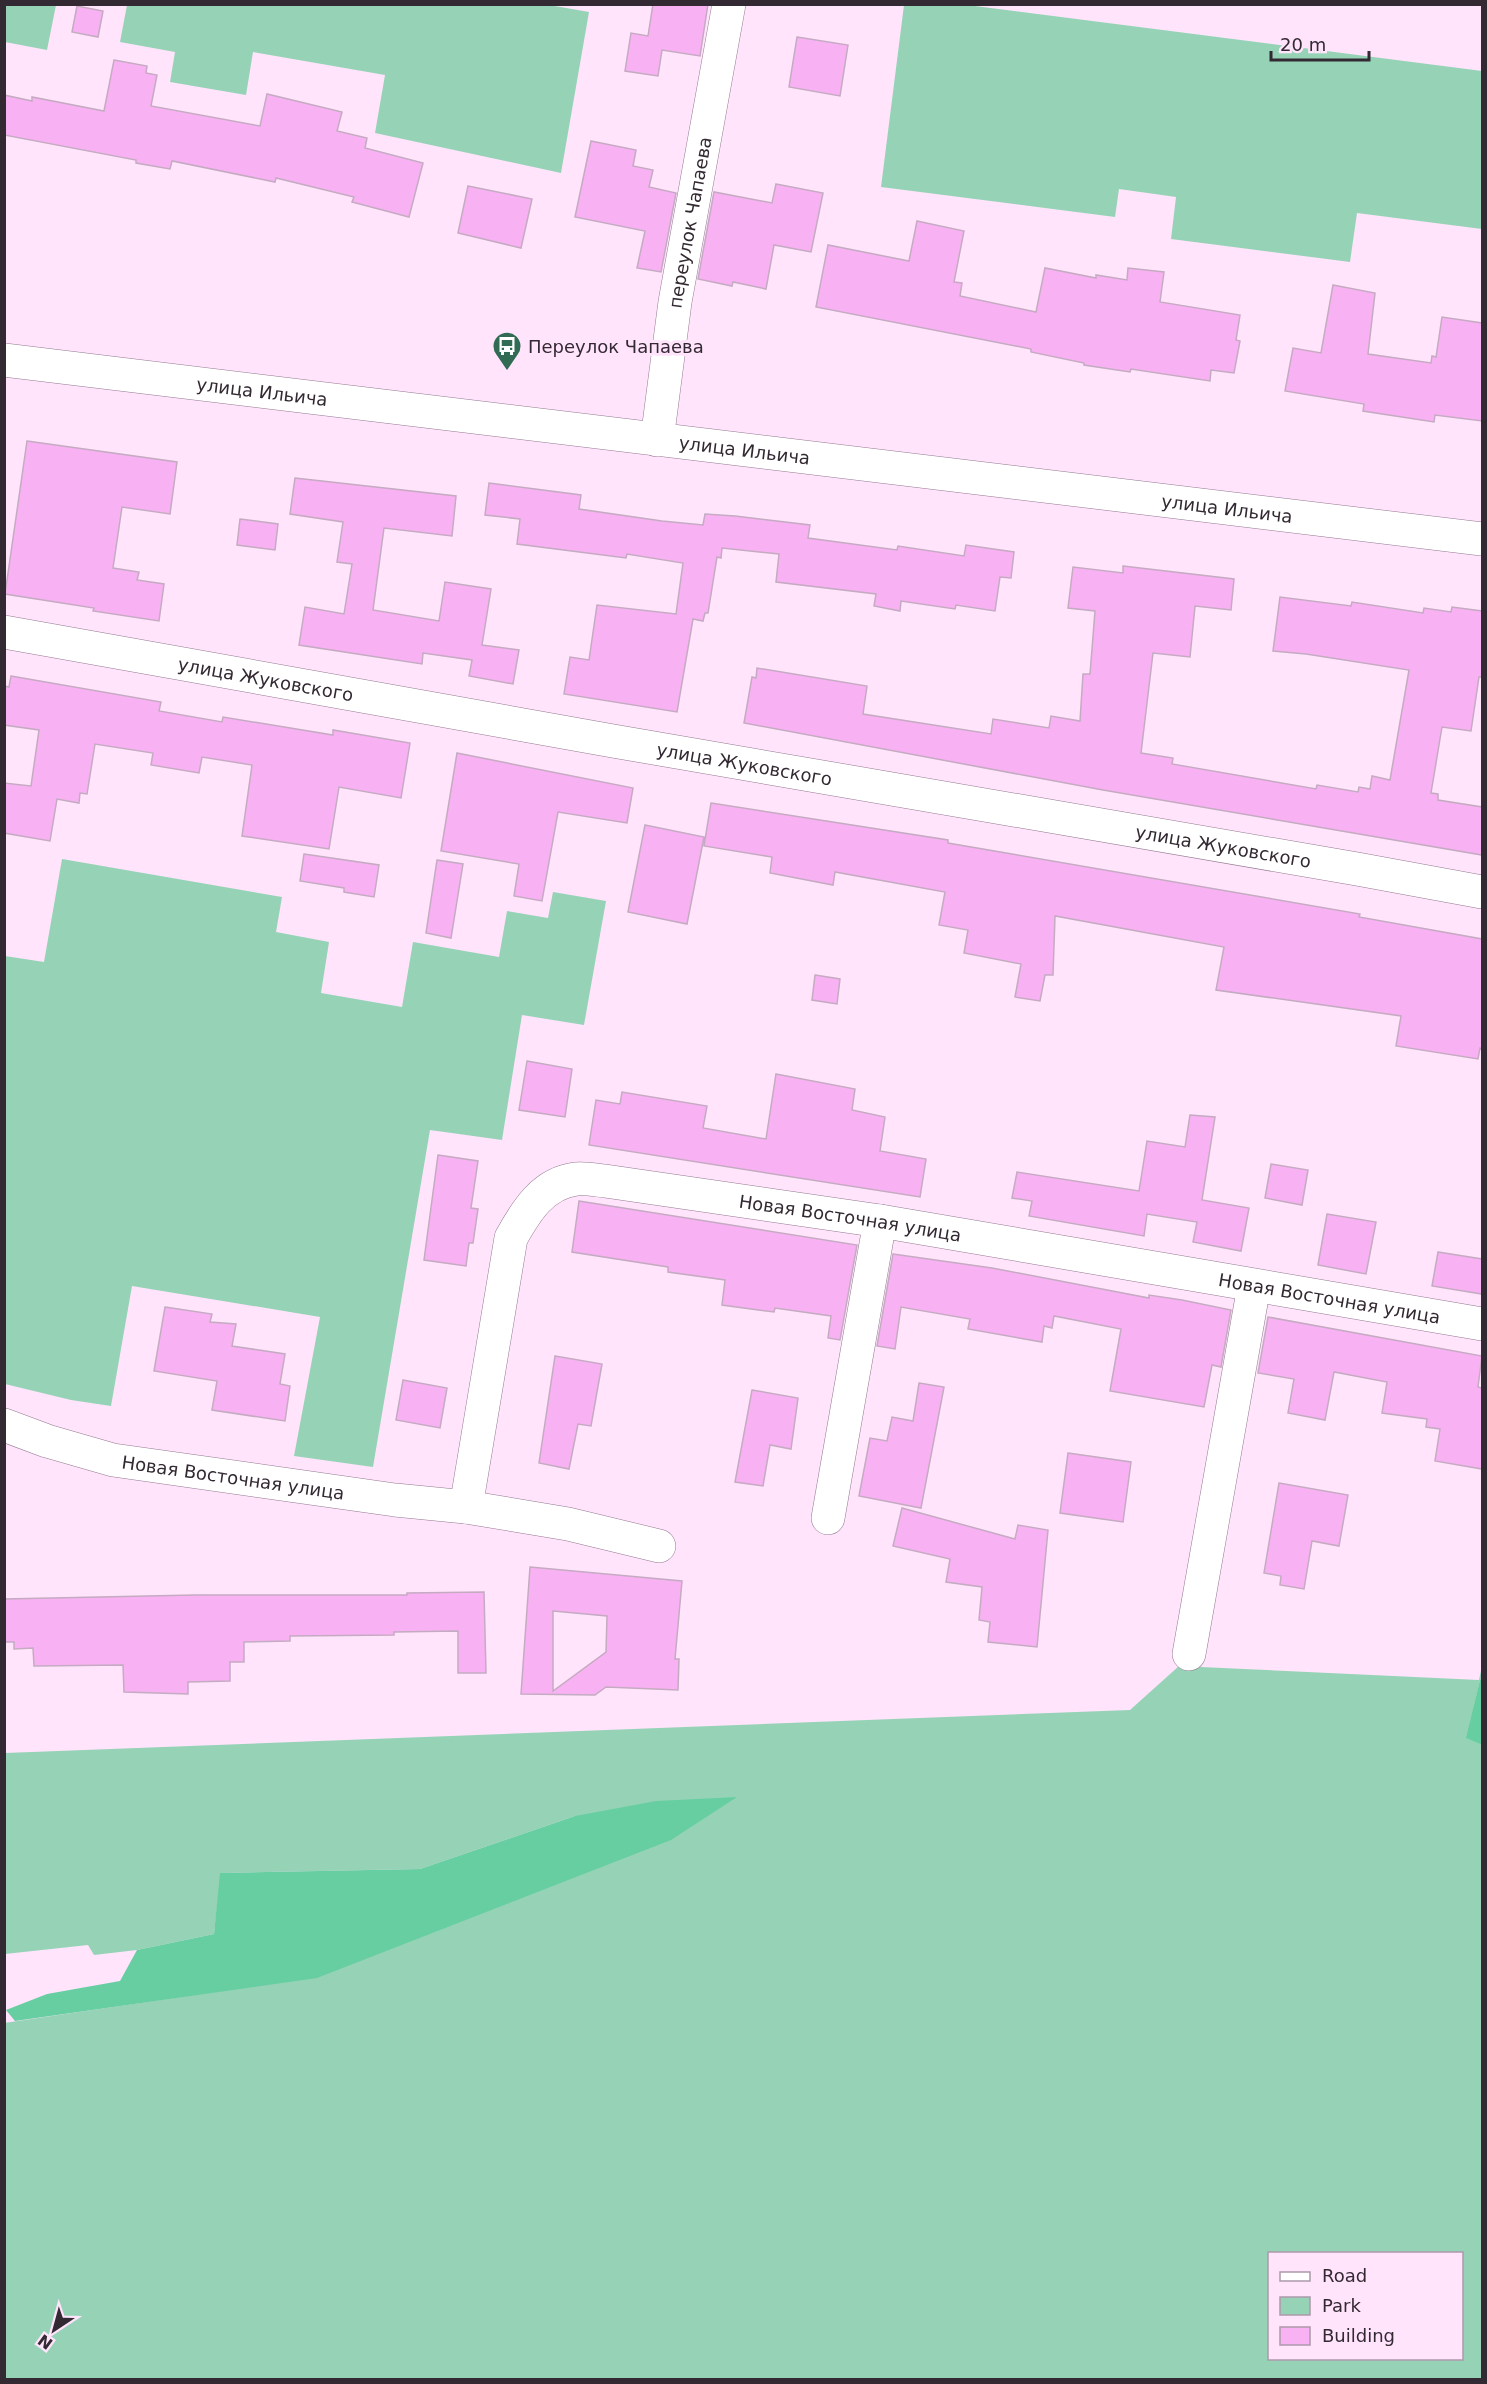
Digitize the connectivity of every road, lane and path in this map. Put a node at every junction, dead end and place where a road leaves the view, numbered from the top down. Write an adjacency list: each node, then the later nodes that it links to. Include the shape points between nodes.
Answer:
1 (729, 4): 3 (street, переулок Чапаева, via 675,302)
2 (4, 360): 3 (street, улица Ильича)
3 (657, 440): 4 (street, улица Ильича)
4 (1482, 539)
5 (4, 632): 6 (street, улица Жуковского)
6 (1482, 892)
7 (880, 1221): 8 (street, Новая Восточная улица); 11 (street, Новая Восточная улица, via 605,1181 576,1179 554,1185 528,1208 511,1238); 12 (street)
8 (1254, 1286): 9 (street, Новая Восточная улица); 14 (street)
9 (1482, 1324)
10 (4, 1425): 11 (street, Новая Восточная улица, via 47,1442 113,1460)
11 (466, 1507): 13 (street, Новая Восточная улица, via 568,1524)
12 (828, 1518)
13 (659, 1546)
14 (1190, 1654)

